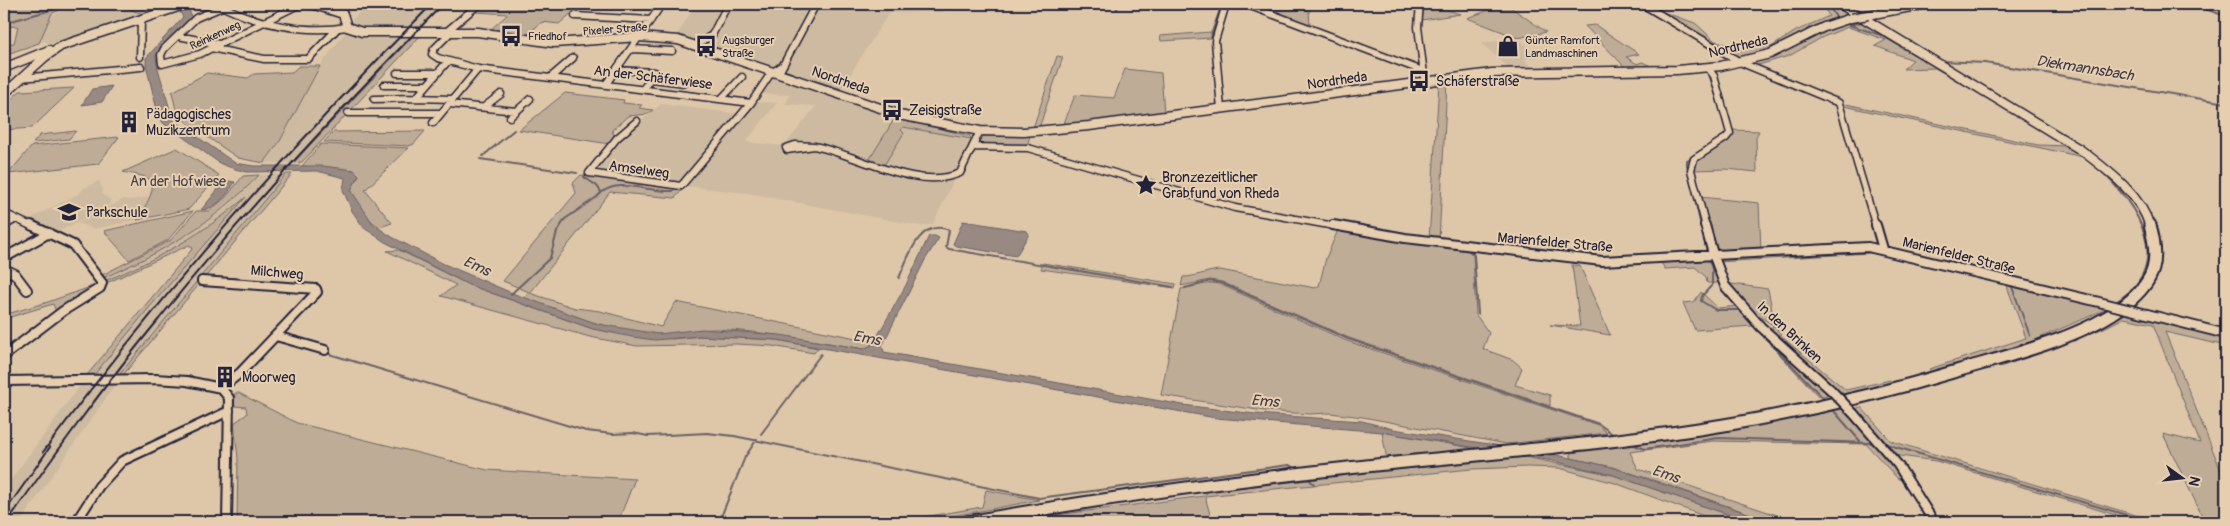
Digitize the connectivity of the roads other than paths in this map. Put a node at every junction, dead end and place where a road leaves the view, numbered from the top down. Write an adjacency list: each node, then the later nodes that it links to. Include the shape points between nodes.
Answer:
1 (187, 4): 19 (main road)
2 (300, 4): 20 (street, Reinkenweg)
3 (312, 4): 22 (main road, via 343,14)
4 (479, 4): 24 (street)
5 (662, 4): 21 (street)
6 (728, 4): 28 (street, via 712,35)
7 (816, 4): 42 (street)
8 (1226, 4): 65 (street, via 1215,41)
9 (1244, 4): 43 (street)
10 (1420, 4): 43 (street, via 1418,27)
11 (1642, 4): 36 (street)
12 (1840, 4): 94 (main road, via 2056,133 2109,172 2133,198 2151,227 2155,243 2156,258 2150,279 2137,296 2109,314 2053,340 1917,384 1834,404 1633,438 1292,475 1142,494)
13 (1883, 4): 17 (main road)
14 (1888, 4): 17 (main road)
15 (1921, 4): 17 (main road, Nordrheda)
16 (220, 5): 20 (street); 25 (street, via 200,16)
17 (1896, 10): 36 (main road, Nordrheda, bridge, via 1851,18 1824,27 1770,54)
18 (575, 16): 21 (street)
19 (139, 20): 29 (main road); 33 (street)
20 (267, 20): 23 (street, via 304,28); 27 (street, Reinkenweg)
21 (651, 20): 26 (street)
22 (347, 27): 23 (street); 24 (main road, Pixeler Straße, via 362,32)
23 (337, 29): 30 (street, via 308,59 258,58)
24 (448, 32): 26 (main road, Pixeler Straße, via 479,32 554,43); 35 (street, via 432,52 434,56)
25 (178, 36): 27 (street); 30 (street, Reinkenweg, via 161,54 162,64 183,60)
26 (639, 37): 28 (main road, Pixeler Straße, via 667,38); 31 (street)
27 (220, 44): 30 (street, Reinkenweg)
28 (696, 45): 42 (main road, Pixeler Straße)
29 (56, 48): 38 (main road); 47 (main road)
30 (211, 48)
31 (632, 48): 32 (street); 41 (street)
32 (672, 51)
33 (140, 57)
34 (573, 58): 48 (street)
35 (448, 61): 40 (street, An der Schäferwiese); 45 (street)
36 (1742, 63): 39 (main road, Nordrheda); 79 (street, via 1839,103)
37 (141, 67): 47 (street)
38 (4, 68)
39 (1708, 68): 50 (main road, Nordrheda, via 1501,72); 80 (street, In den Brinken, via 1714,76 1730,133 1694,159 1691,170)
40 (478, 69): 48 (street, An der Schäferwiese); 62 (street)
41 (616, 70): 49 (street, via 654,72); 52 (street)
42 (777, 70): 63 (street, Amselweg); 72 (main road, Nordrheda, via 904,116)
43 (1423, 71): 50 (street)
44 (397, 73): 45 (street)
45 (437, 73): 54 (street)
46 (742, 77): 61 (street)
47 (21, 78): 56 (main road)
48 (551, 78): 52 (street, An der Schäferwiese)
49 (652, 79): 51 (street); 55 (street)
50 (1425, 82): 65 (main road, Nordrheda)
51 (685, 83)
52 (606, 84): 55 (street, An der Schäferwiese)
53 (384, 85): 54 (street)
54 (426, 85): 58 (street)
55 (643, 89): 61 (street, An der Schäferwiese)
56 (4, 94)
57 (501, 94): 64 (street)
58 (416, 98): 59 (street); 62 (street)
59 (374, 99)
60 (530, 99): 66 (street)
61 (721, 99): 63 (street, An der Schäferwiese)
62 (450, 102): 64 (street); 67 (street)
63 (751, 103): 70 (street, Amselweg, via 681,186 589,173 618,138)
64 (484, 108): 66 (street)
65 (1221, 109): 72 (main road, Nordrheda, via 1060,130)
66 (516, 111): 69 (street)
67 (441, 112): 68 (street); 71 (street)
68 (348, 113)
69 (510, 116)
70 (637, 122)
71 (433, 123)
72 (980, 131): 74 (street)
73 (814, 146): 74 (street, via 888,170 944,177 960,173)
74 (973, 147): 80 (street, Marienfelder Straße, via 1028,148 1236,208 1405,238 1602,261)
75 (4, 213): 76 (street)
76 (16, 219): 77 (street); 78 (street)
77 (4, 226)
78 (49, 233): 81 (street); 88 (street, via 73,244 102,283 100,288 63,311)
79 (1883, 249): 80 (street, Marienfelder Straße); 85 (street, Marienfelder Straße, bridge)
80 (1714, 256): 95 (street, In den Brinken, bridge, via 1725,286 1760,327 1854,414 1893,459)
81 (4, 258)
82 (4, 269): 84 (street, via 15,274)
83 (202, 281): 86 (street, Milchweg, via 316,289 317,292)
84 (27, 290)
85 (2226, 334)
86 (276, 336): 87 (street); 90 (street, Milchweg)
87 (325, 350)
88 (4, 356)
89 (4, 381): 90 (street, via 155,379)
90 (221, 388): 91 (street, via 229,398)
91 (229, 411): 92 (street, via 122,460 99,486); 93 (street)
92 (76, 522)
93 (227, 522)
94 (967, 522)
95 (1934, 522)

